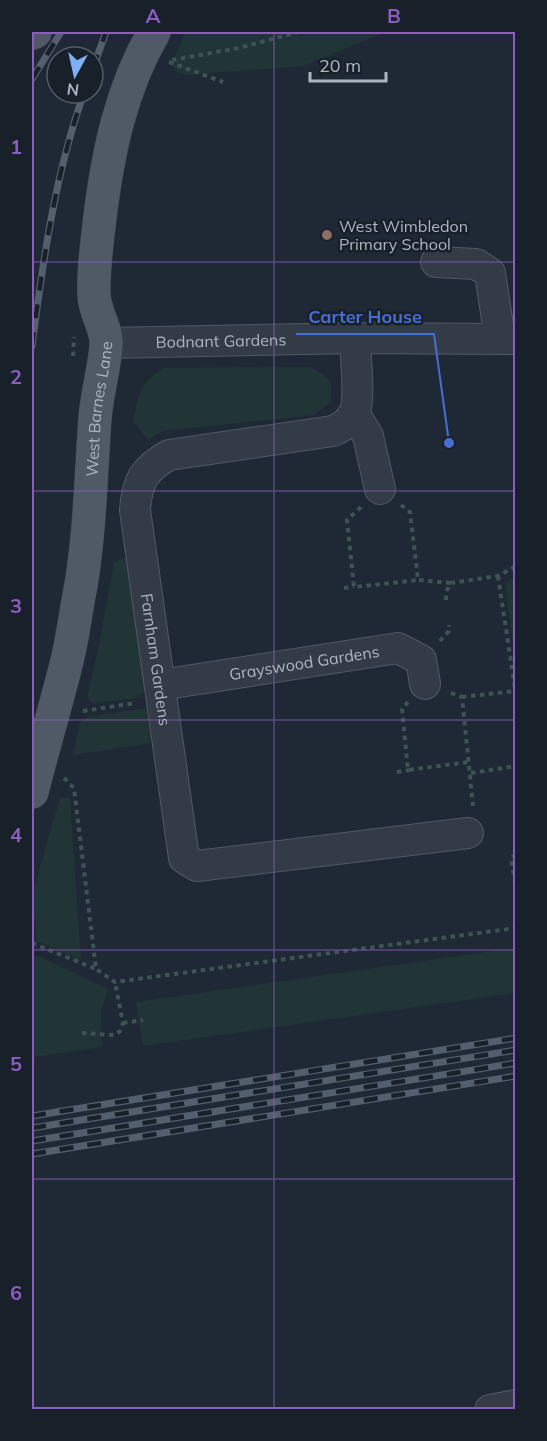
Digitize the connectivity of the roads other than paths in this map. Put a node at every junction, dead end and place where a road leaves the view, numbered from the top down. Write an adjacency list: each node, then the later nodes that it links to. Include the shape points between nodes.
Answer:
1 (154, 32): 5 (main road, West Barnes Lane, via 138,59 124,98 103,192 94,293)
2 (436, 262): 4 (street, via 476,264 490,273)
3 (355, 338): 4 (street, Bodnant Gardens); 5 (street, Bodnant Gardens); 6 (street)
4 (508, 339)
5 (107, 343): 10 (main road, West Barnes Lane, via 95,416 81,582 67,658)
6 (354, 413): 7 (street, via 368,436); 9 (street, Farnham Gardens, via 346,424 333,431 170,455 153,464 142,478 135,510)
7 (380, 489)
8 (425, 684): 9 (street, Grayswood Gardens, via 421,660 398,648)
9 (161, 692): 11 (street, Farnham Gardens, via 184,858 197,866)
10 (32, 792)
11 (468, 833)
12 (516, 1405): 13 (street)
13 (490, 1410)

